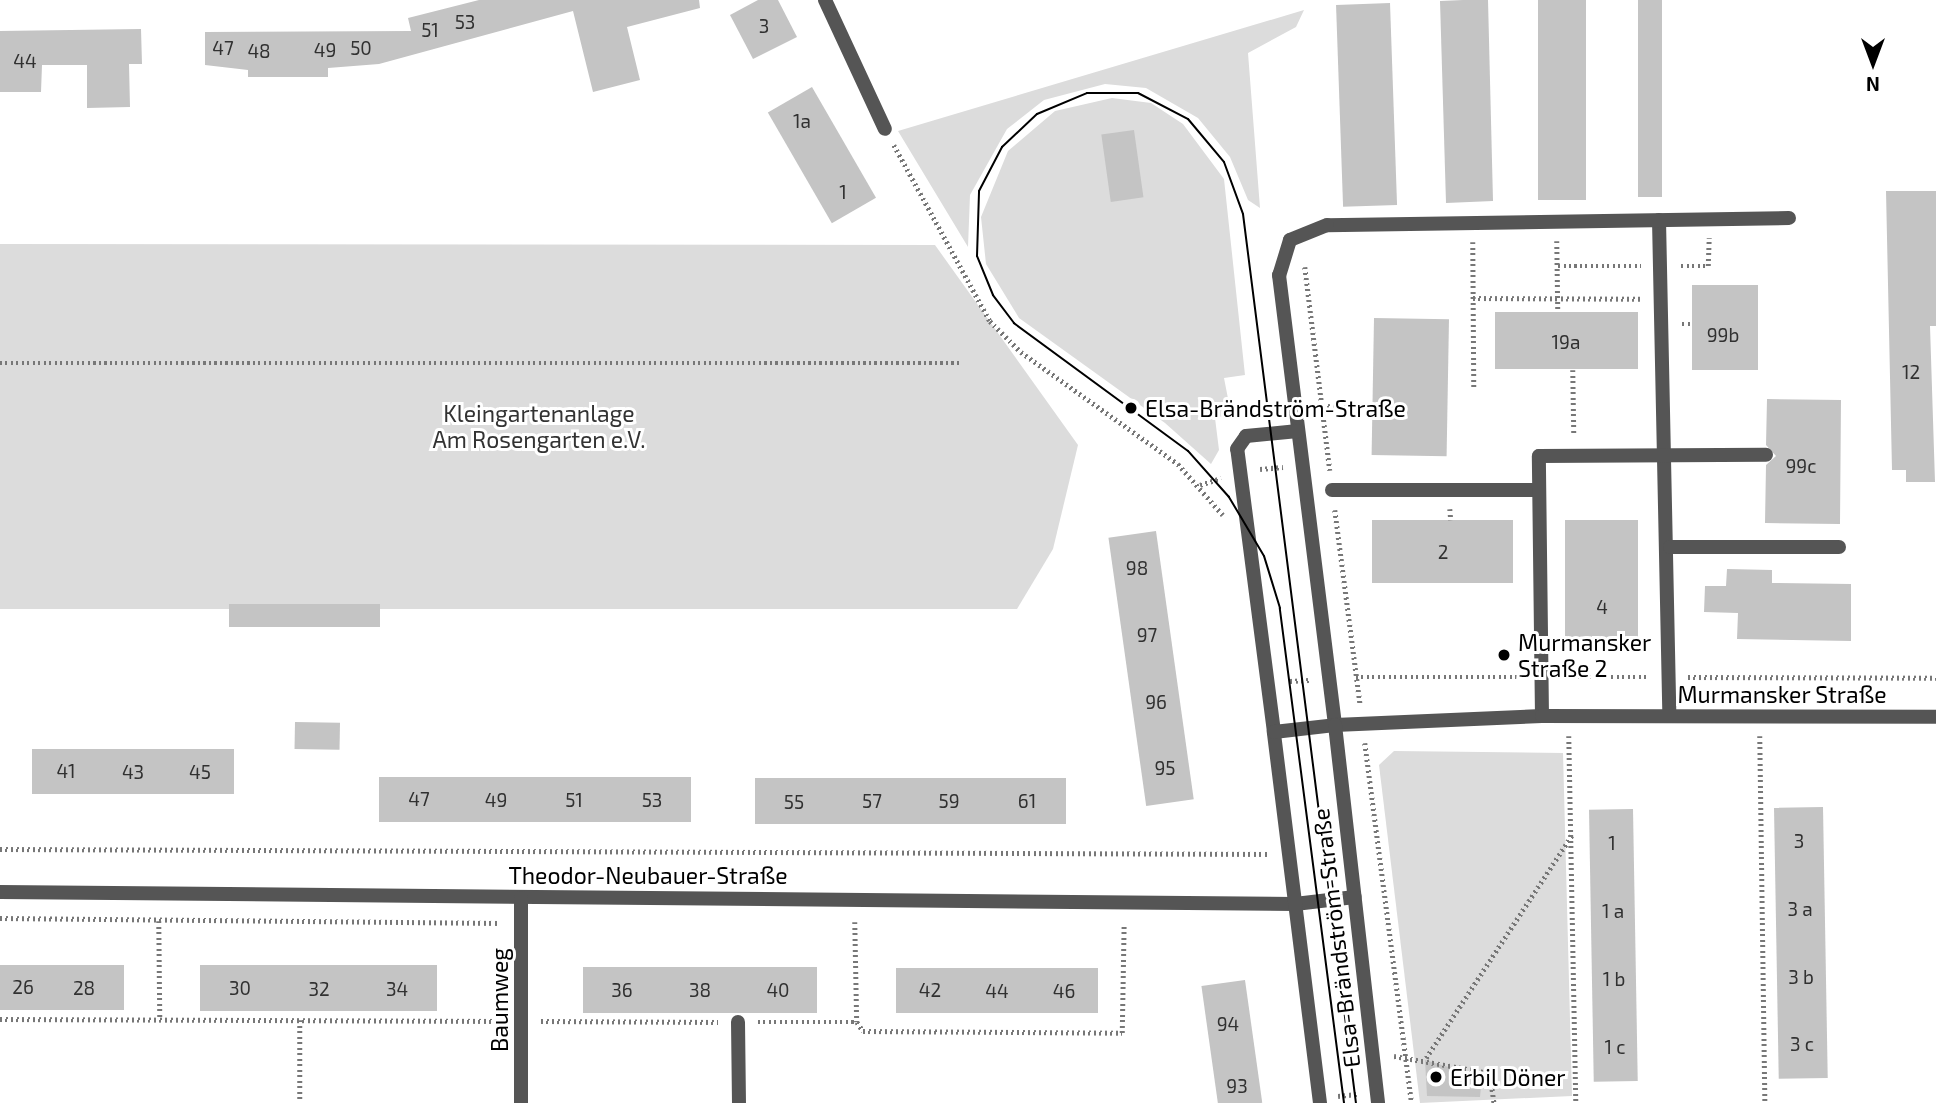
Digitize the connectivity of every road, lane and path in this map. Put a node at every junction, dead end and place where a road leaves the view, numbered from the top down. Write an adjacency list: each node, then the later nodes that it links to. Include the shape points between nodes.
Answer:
1 (825, 0): 2 (street)
2 (885, 129): 24 (path, via 990,321 1021,352 1178,464)
3 (1789, 218): 4 (street)
4 (1659, 220): 5 (street); 10 (street)
5 (1557, 222): 6 (street); 9 (path)
6 (1473, 223): 7 (street, via 1327,225); 8 (path)
7 (1301, 232): 16 (path); 18 (street, Elsa-Brändström-Straße, via 1282,252 1279,275)
8 (1473, 298): 9 (path); 15 (path)
9 (1558, 299): 10 (path); 11 (path)
10 (1660, 299): 21 (street)
11 (1558, 312)
12 (0, 363): 13 (path)
13 (961, 363)
14 (1573, 370): 20 (path)
15 (1474, 387)
16 (1322, 407): 17 (path); 22 (path)
17 (1374, 407)
18 (1298, 431): 27 (street, Elsa-Brändström-Straße); 32 (street, Elsa-Brändström-Straße, via 1246,436 1237,449)
19 (1766, 455): 21 (street)
20 (1574, 456): 21 (street); 23 (street, via 1539,456)
21 (1660, 456): 25 (street)
22 (1332, 490): 23 (street); 28 (path)
23 (1539, 490): 29 (street)
24 (1228, 522)
25 (1670, 547): 26 (street); 30 (street)
26 (1839, 547)
27 (1328, 677): 28 (path); 32 (path); 39 (street, Elsa-Brändström-Straße)
28 (1357, 677): 29 (path); 38 (path)
29 (1542, 677): 30 (path); 33 (street)
30 (1669, 677): 31 (path); 35 (street)
31 (1936, 678)
32 (1268, 683): 40 (street, Elsa-Brändström-Straße)
33 (1542, 716): 34 (street, Murmansker Straße); 38 (street, Murmansker Straße)
34 (1569, 716): 35 (street, Murmansker Straße); 41 (path)
35 (1669, 716): 36 (street, Murmansker Straße)
36 (1759, 717): 37 (street, Murmansker Straße); 69 (path)
37 (1936, 717)
38 (1363, 723): 39 (street, Murmansker Straße); 66 (path)
39 (1335, 725): 40 (street); 45 (street, Elsa-Brändström-Straße)
40 (1274, 732): 43 (street, Elsa-Brändström-Straße)
41 (1573, 833): 60 (path); 68 (path)
42 (0, 849): 43 (path)
43 (1289, 853): 49 (street, Elsa-Brändström-Straße)
44 (0, 892): 46 (street, Theodor-Neubauer-Straße)
45 (1355, 897): 49 (street, Theodor-Neubauer-Straße); 59 (street, Elsa-Brändström-Straße)
46 (521, 898): 47 (street, Theodor-Neubauer-Straße); 52 (street, Baumweg)
47 (854, 898): 48 (street, Theodor-Neubauer-Straße); 58 (path)
48 (1124, 898): 49 (street, Theodor-Neubauer-Straße); 58 (path, via 1122,1033 863,1031)
49 (1295, 904): 62 (street, Elsa-Brändström-Straße)
50 (0, 918): 51 (path)
51 (159, 921): 52 (path); 54 (path)
52 (521, 923): 56 (street, Baumweg)
53 (0, 1019): 54 (path)
54 (160, 1020): 55 (path)
55 (300, 1020): 56 (path); 63 (path)
56 (521, 1021): 57 (path); 64 (street, Baumweg)
57 (738, 1022): 58 (path); 65 (street)
58 (857, 1022)
59 (1373, 1054): 60 (path); 61 (street, Elsa-Brändström-Straße)
60 (1426, 1058): 67 (path, via 1490,1073)
61 (1378, 1097): 62 (path)
62 (1320, 1101)
63 (300, 1103)
64 (521, 1103)
65 (739, 1103)
66 (1412, 1103)
67 (1494, 1103)
68 (1576, 1103)
69 (1765, 1103)

